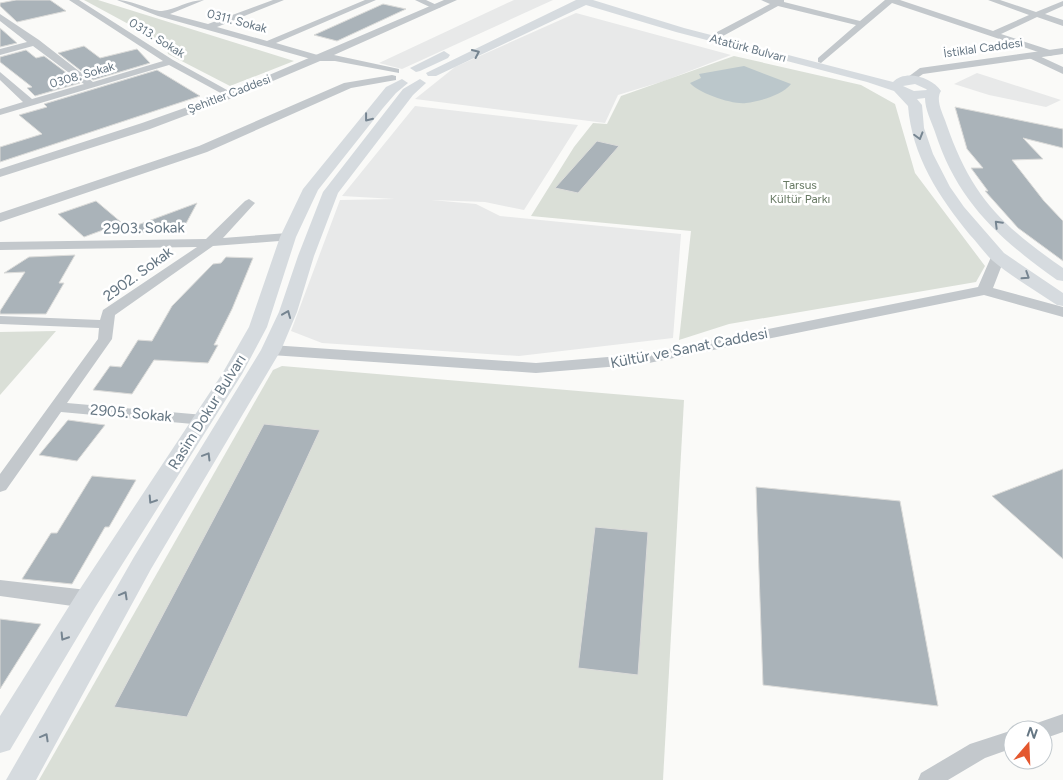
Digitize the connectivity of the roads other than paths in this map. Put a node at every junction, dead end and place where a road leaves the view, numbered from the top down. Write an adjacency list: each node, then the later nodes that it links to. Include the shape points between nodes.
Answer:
1 (73, 0): 34 (street, 0313. Sokak)
2 (121, 0): 18 (street, 0311. Sokak)
3 (200, 0): 18 (street)
4 (280, 0): 23 (street)
5 (372, 0): 27 (street)
6 (419, 0): 17 (street)
7 (452, 0): 17 (street, Şehitler Caddesi)
8 (567, 0): 37 (main road)
9 (581, 0): 15 (main road)
10 (588, 0): 37 (main road, one-way to 10)
11 (765, 0): 14 (street)
12 (891, 0): 22 (street); 25 (street)
13 (992, 0): 19 (street)
14 (780, 2): 22 (street); 24 (street)
15 (603, 3): 24 (main road, Atatürk Bulvarı); 38 (main road, Atatürk Bulvarı, via 680,30)
16 (1063, 3): 19 (street)
17 (437, 8): 32 (street, Şehitler Caddesi)
18 (161, 14): 23 (street, 0311. Sokak)
19 (1038, 14): 21 (street); 25 (street)
20 (0, 17): 26 (street)
21 (1063, 23)
22 (861, 24): 33 (street)
23 (209, 27): 27 (street, 0311. Sokak)
24 (720, 34): 33 (main road, Atatürk Bulvarı)
25 (994, 34): 30 (street)
26 (36, 42): 29 (street); 39 (street)
27 (269, 43): 32 (street, 0311. Sokak)
28 (1063, 51): 30 (street, İstiklal Caddesi)
29 (0, 52)
30 (1050, 53): 31 (street, İstiklal Caddesi)
31 (1032, 56): 35 (street); 38 (street, İstiklal Caddesi, via 920,71)
32 (318, 58): 37 (street, via 323,63); 40 (street, Şehitler Caddesi)
33 (821, 60): 38 (main road, Atatürk Bulvarı)
34 (170, 62): 39 (street, 0308. Sokak); 40 (street, 0313. Sokak)
35 (1063, 71)
36 (0, 75): 41 (street)
37 (405, 77): 45 (street, via 308,102 203,149); 46 (main road, Rasim Dokur Bulvarı, one-way to 46, via 381,101 323,173); 56 (main road, one-way to 37, via 331,192 408,92)
38 (904, 85): 49 (main road, one-way to 49, via 915,105 919,138 942,187); 50 (main road, one-way to 38, via 1007,234 977,203 959,175 932,103 932,93 916,95)
39 (91, 86): 41 (street, 0308. Sokak)
40 (231, 95): 43 (street, Şehitler Caddesi)
41 (30, 103): 42 (street, 0308. Sokak)
42 (0, 112)
43 (0, 173)
44 (249, 203): 47 (street, 2902. Sokak, via 236,222)
45 (0, 218)
46 (288, 236): 47 (street, 2903. Sokak); 58 (main road, Rasim Dokur Bulvarı, via 258,327)
47 (209, 243): 48 (street, 2903. Sokak); 55 (street, 2902. Sokak, via 108,314)
48 (0, 246)
49 (998, 257): 51 (street); 52 (main road, one-way to 52)
50 (1063, 276)
51 (984, 290): 53 (street); 56 (street, Kültür ve Sanat Caddesi, via 644,359 603,364 536,368)
52 (1063, 301)
53 (1063, 312)
54 (0, 320): 55 (street)
55 (108, 324): 57 (street, 2902. Sokak, via 105,339)
56 (271, 350): 64 (main road, one-way to 56, via 142,563)
57 (58, 407): 58 (street, 2905. Sokak); 59 (street, 2902. Sokak)
58 (204, 420): 61 (main road, Rasim Dokur Bulvarı, one-way to 61)
59 (0, 486)
60 (0, 588): 61 (street)
61 (87, 599): 62 (main road, Rasim Dokur Bulvarı, one-way to 62)
62 (0, 741)
63 (1003, 743): 65 (street, via 978,751)
64 (22, 780)
65 (929, 780)

